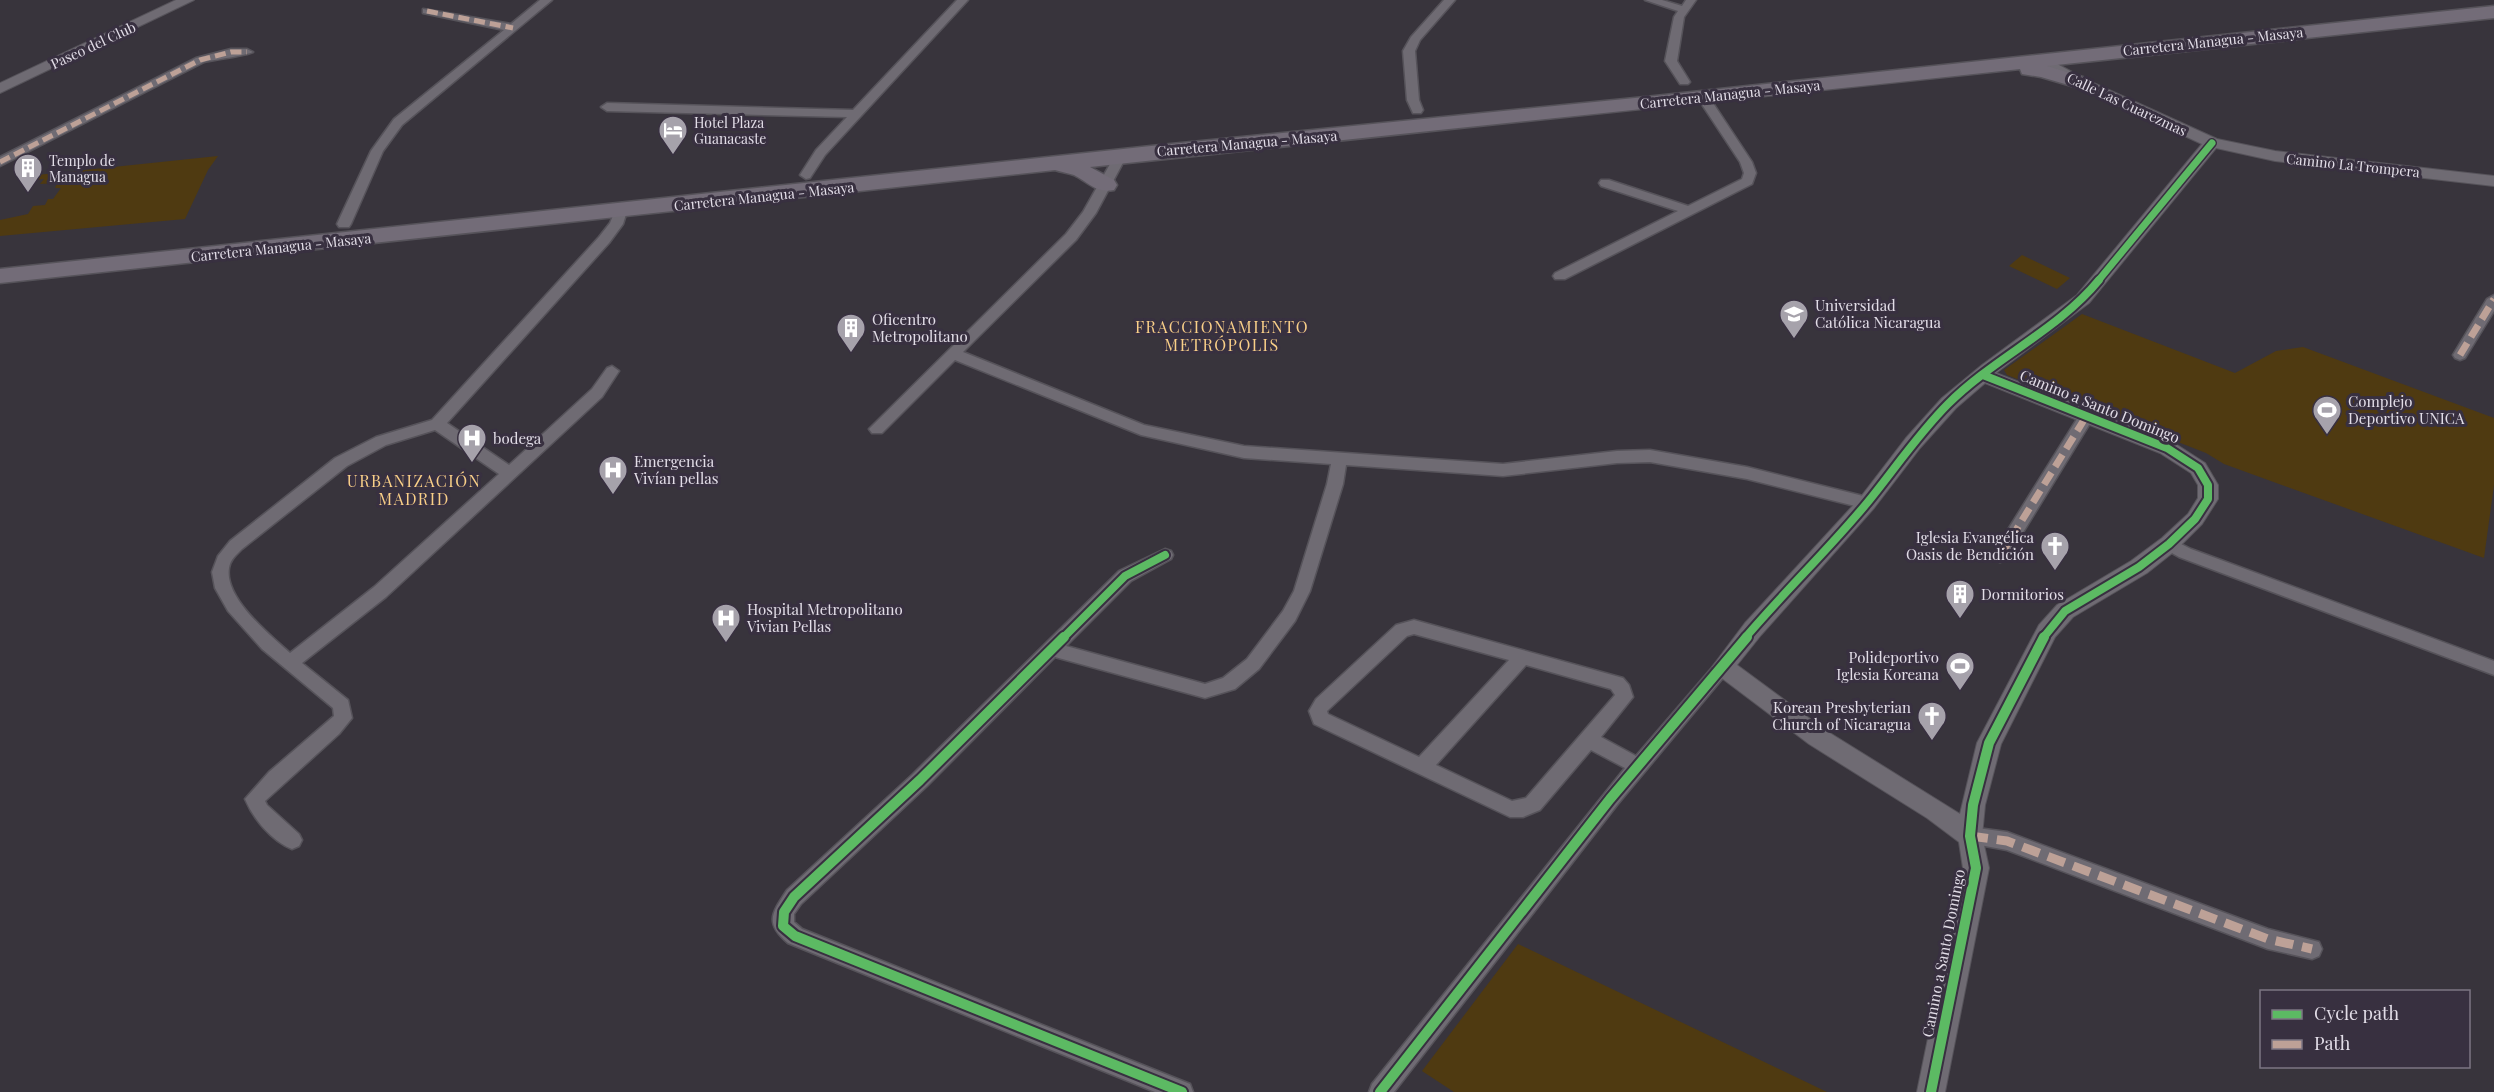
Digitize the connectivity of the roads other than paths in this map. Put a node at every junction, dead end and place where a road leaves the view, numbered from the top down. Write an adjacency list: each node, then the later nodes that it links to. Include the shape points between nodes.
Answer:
1 (187, 0): 20 (street, Paseo del Club)
2 (547, 0): 11 (street)
3 (963, 0): 23 (street)
4 (1450, 0): 24 (street, via 1409,51 1413,100)
5 (1650, 0): 8 (street)
6 (1691, 0): 8 (street)
7 (2448, 0): 12 (highway, Carretera Managua - Masaya)
8 (1682, 9): 18 (street, via 1671,61)
9 (427, 11): 11 (street)
10 (2494, 12): 15 (highway, Carretera Managua - Masaya)
11 (513, 28): 38 (street, via 398,122 377,151)
12 (2181, 28): 14 (highway, Carretera Managua - Masaya); 16 (highway, via 2175,32 2075,43 2057,49)
13 (247, 52): 30 (street, via 200,60)
14 (1959, 53): 16 (highway); 18 (highway, Carretera Managua - Masaya)
15 (2085, 55): 16 (highway, Carretera Managua - Masaya); 19 (highway, via 2076,68)
16 (2044, 61): 17 (highway, Carretera Managua - Masaya); 19 (street, Calle Las Cuarezmas)
17 (1991, 67): 19 (highway, via 2043,71); 21 (highway, Carretera Managua - Masaya)
18 (1684, 82): 24 (highway, Carretera Managua - Masaya)
19 (2082, 83): 27 (street, Calle Las Cuarezmas)
20 (0, 89)
21 (1703, 97): 24 (highway, Carretera Managua - Masaya); 37 (street, via 1750,173 1748,182)
22 (607, 106): 23 (street)
23 (857, 114): 32 (street, via 820,153)
24 (1404, 116): 25 (highway, Carretera Managua - Masaya)
25 (1357, 124): 26 (highway, Carretera Managua - Masaya); 29 (highway, Carretera Managua - Masaya)
26 (1199, 133): 28 (highway, Carretera Managua - Masaya); 29 (highway, via 1153,141)
27 (2212, 143): 33 (street, Camino La Trompera, via 2275,156); 46 (street, Camino a Santo Domingo, via 2083,298)
28 (1020, 152): 29 (highway, via 1096,150); 32 (highway, Carretera Managua - Masaya)
29 (1120, 157): 31 (highway, Carretera Managua - Masaya); 35 (street)
30 (0, 162)
31 (1042, 165): 35 (highway, via 1079,169); 36 (highway, Carretera Managua - Masaya)
32 (806, 175): 38 (highway, Carretera Managua - Masaya)
33 (2494, 181)
34 (1605, 183): 37 (street)
35 (1106, 185): 43 (street, via 1071,237)
36 (621, 211): 40 (highway, Carretera Managua - Masaya); 48 (street, via 604,240)
37 (1690, 211): 41 (street)
38 (344, 224): 39 (highway, Carretera Managua - Masaya)
39 (0, 261)
40 (0, 276)
41 (1560, 276)
42 (2494, 299): 44 (street)
43 (954, 354): 49 (street); 50 (street, via 1141,430 1244,452)
44 (2460, 355)
45 (612, 371): 51 (street, via 597,393)
46 (1983, 375): 47 (street, Camino a Santo Domingo); 52 (street, Camino a Santo Domingo, via 1942,411)
47 (2087, 415): 53 (street, Camino a Santo Domingo, via 2167,448 2198,468 2208,485 2208,499 2195,519); 55 (street)
48 (437, 424): 51 (street); 58 (street, via 381,441 341,462 236,544 222,560 220,575 231,604 248,625)
49 (877, 429)
50 (1339, 460): 52 (street, via 1503,470 1650,456 1671,459 1696,472 1726,476 1747,473); 56 (street, via 1302,591 1289,616 1253,664 1229,684 1205,691)
51 (509, 473): 58 (street, via 380,592)
52 (1867, 503): 59 (street, Camino a Santo Domingo)
53 (2169, 544): 60 (street, via 2184,553); 64 (street, Camino a Santo Domingo, via 2065,612 2047,631 1989,743 1973,805)
54 (1165, 555): 56 (street, via 1125,576)
55 (2000, 556)
56 (1052, 649): 67 (street, via 794,897 784,912 783,926 795,936)
57 (1522, 657): 61 (street, via 1620,686 1624,697); 63 (street); 63 (street, via 1406,628 1319,707 1318,715 1323,722)
58 (291, 662): 65 (street, via 342,705 343,718 270,781 255,799 260,811)
59 (1723, 667): 62 (street); 64 (street, via 1817,737 1936,810)
60 (2494, 668)
61 (1588, 739): 62 (street); 63 (street, via 1533,804 1523,810 1510,809)
62 (1638, 766): 68 (street)
63 (1422, 767)
64 (1970, 836): 66 (street, via 2007,841 2268,939); 69 (street, Camino a Santo Domingo, via 1976,868)
65 (292, 840)
66 (2312, 949)
67 (1182, 1092)
68 (1380, 1092)
69 (1931, 1092)

